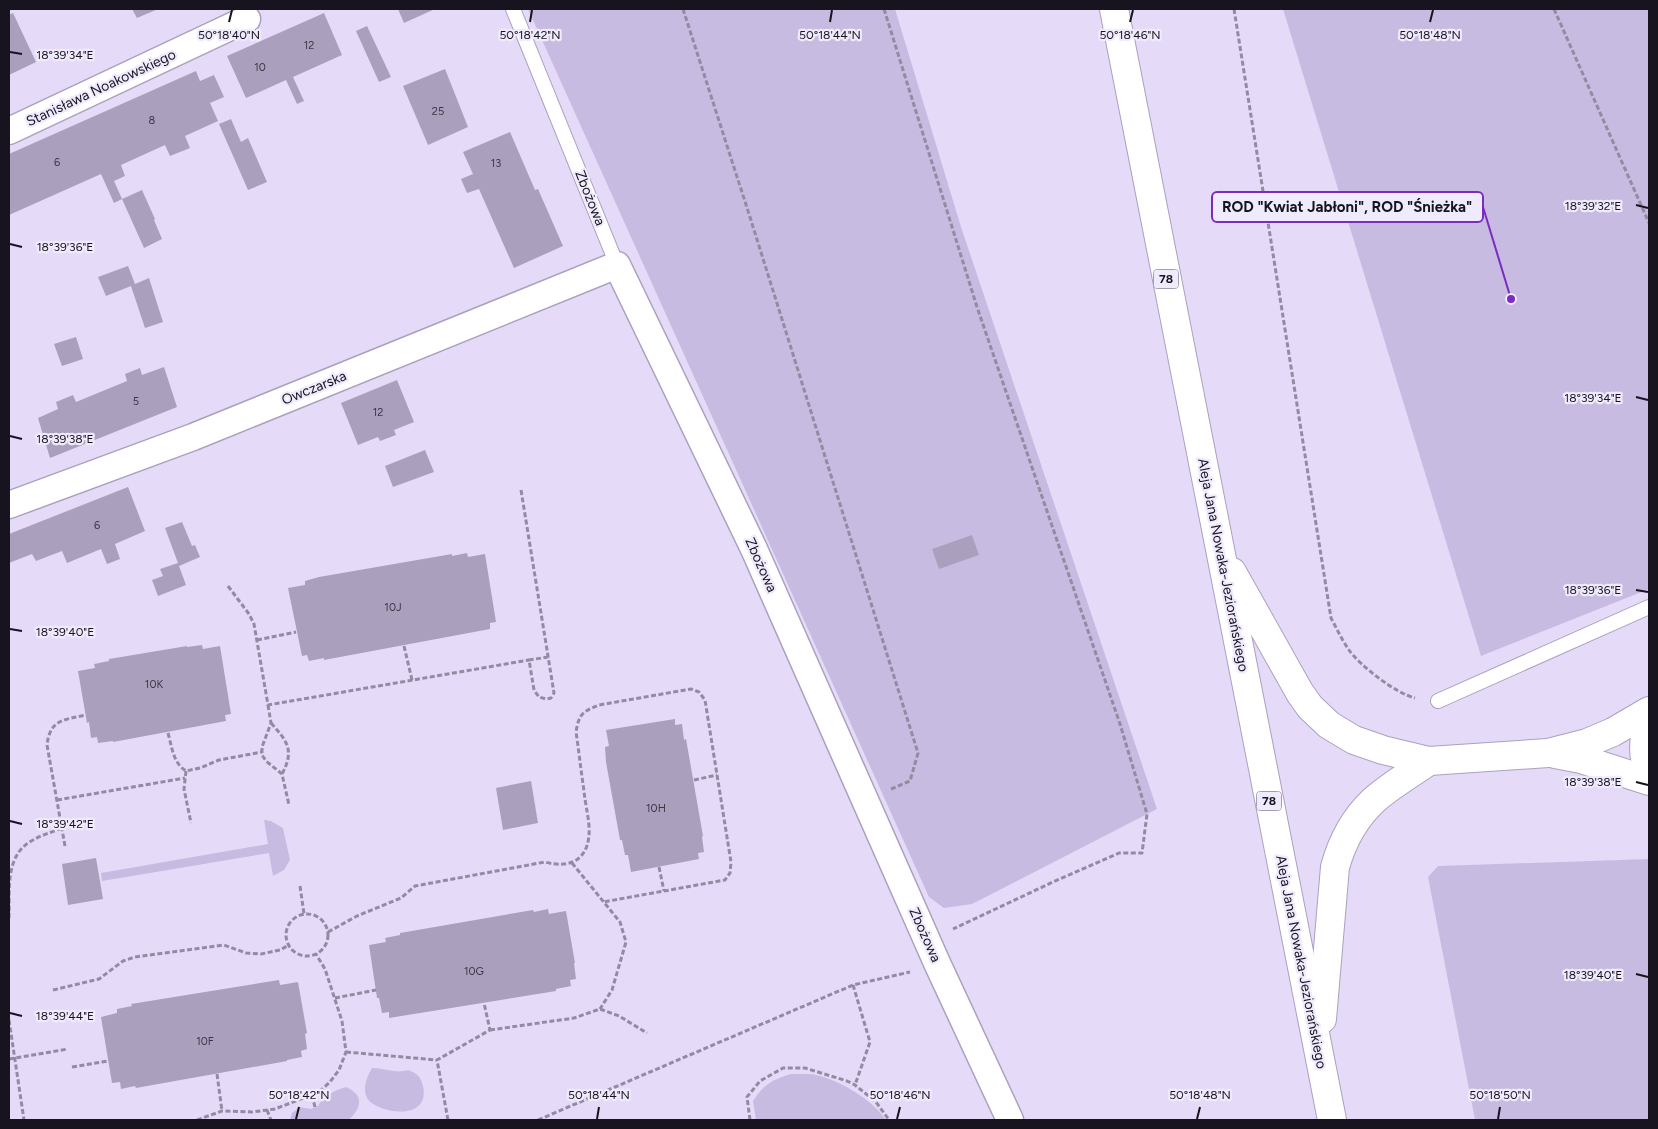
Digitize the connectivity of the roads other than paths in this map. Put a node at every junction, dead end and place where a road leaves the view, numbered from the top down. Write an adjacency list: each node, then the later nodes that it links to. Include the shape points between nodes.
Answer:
1 (513, 9): 5 (lane, Zbożowa)
2 (1114, 9): 7 (main road, Aleja Jana Nowaka-Jeziorańskiego / 78)
3 (247, 19): 4 (street, Stanisława Noakowskiego)
4 (9, 131)
5 (617, 265): 6 (street, Owczarska, via 194,437); 17 (street, Zbożowa, via 754,549)
6 (9, 505)
7 (1219, 549): 13 (main road, via 1310,707 1329,725 1354,740); 16 (main road, Aleja Jana Nowaka-Jeziorańskiego / 78)
8 (1649, 607): 9 (lane)
9 (1438, 701)
10 (1649, 711): 12 (main road, via 1613,732)
11 (1649, 720): 14 (main road, via 1644,748)
12 (1548, 753): 13 (main road); 15 (main road, via 1581,759)
13 (1429, 761): 16 (main road, via 1374,799 1341,847 1334,867)
14 (1649, 770)
15 (1649, 781)
16 (1319, 1052): 18 (main road, Aleja Jana Nowaka-Jeziorańskiego / 78)
17 (1010, 1120)
18 (1332, 1120)

